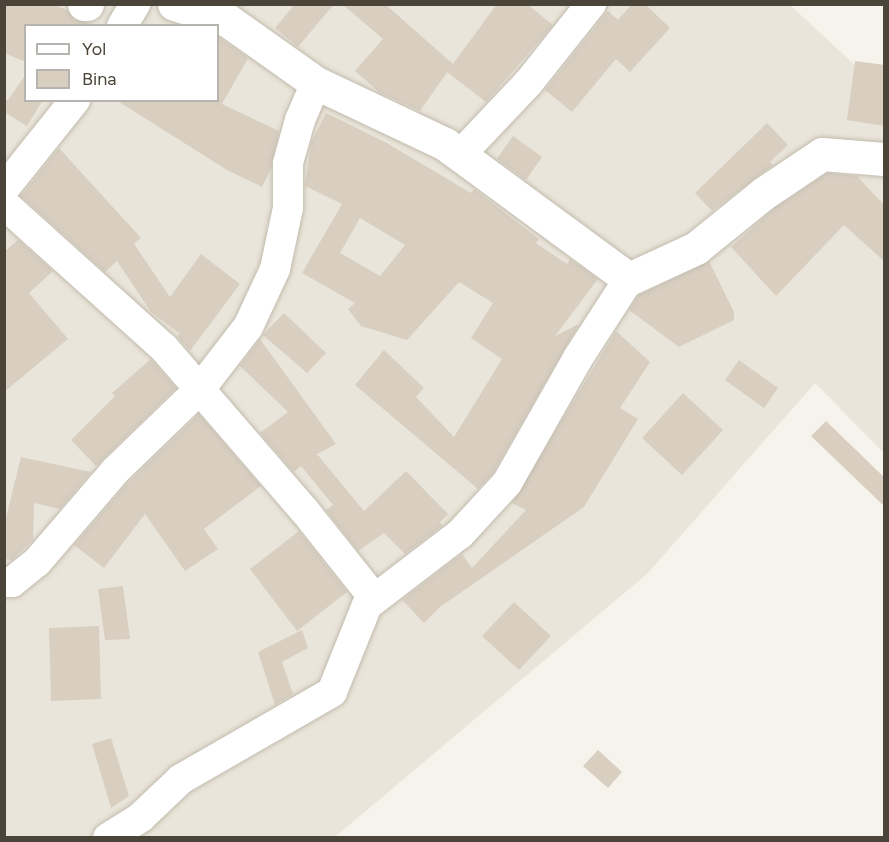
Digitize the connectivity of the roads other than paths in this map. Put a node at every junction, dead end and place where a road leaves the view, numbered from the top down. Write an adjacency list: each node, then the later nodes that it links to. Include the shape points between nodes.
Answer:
1 (135, 4): 4 (street)
2 (174, 4): 5 (street, via 226,20)
3 (591, 4): 7 (street, via 529,82)
4 (123, 24)
5 (316, 82): 7 (street, via 445,144); 12 (street, via 288,163 288,208 274,270 248,327)
6 (73, 102): 9 (street)
7 (460, 155): 11 (street)
8 (885, 159): 11 (street, via 822,154 764,193 696,248)
9 (4, 189)
10 (4, 204): 12 (street, via 164,348)
11 (629, 279): 14 (street, via 578,358 507,483 459,534)
12 (200, 389): 13 (street, via 115,471 37,562 12,582); 14 (street)
13 (4, 582)
14 (374, 598): 15 (street, via 367,605 332,693 181,779 141,817)
15 (108, 837)

